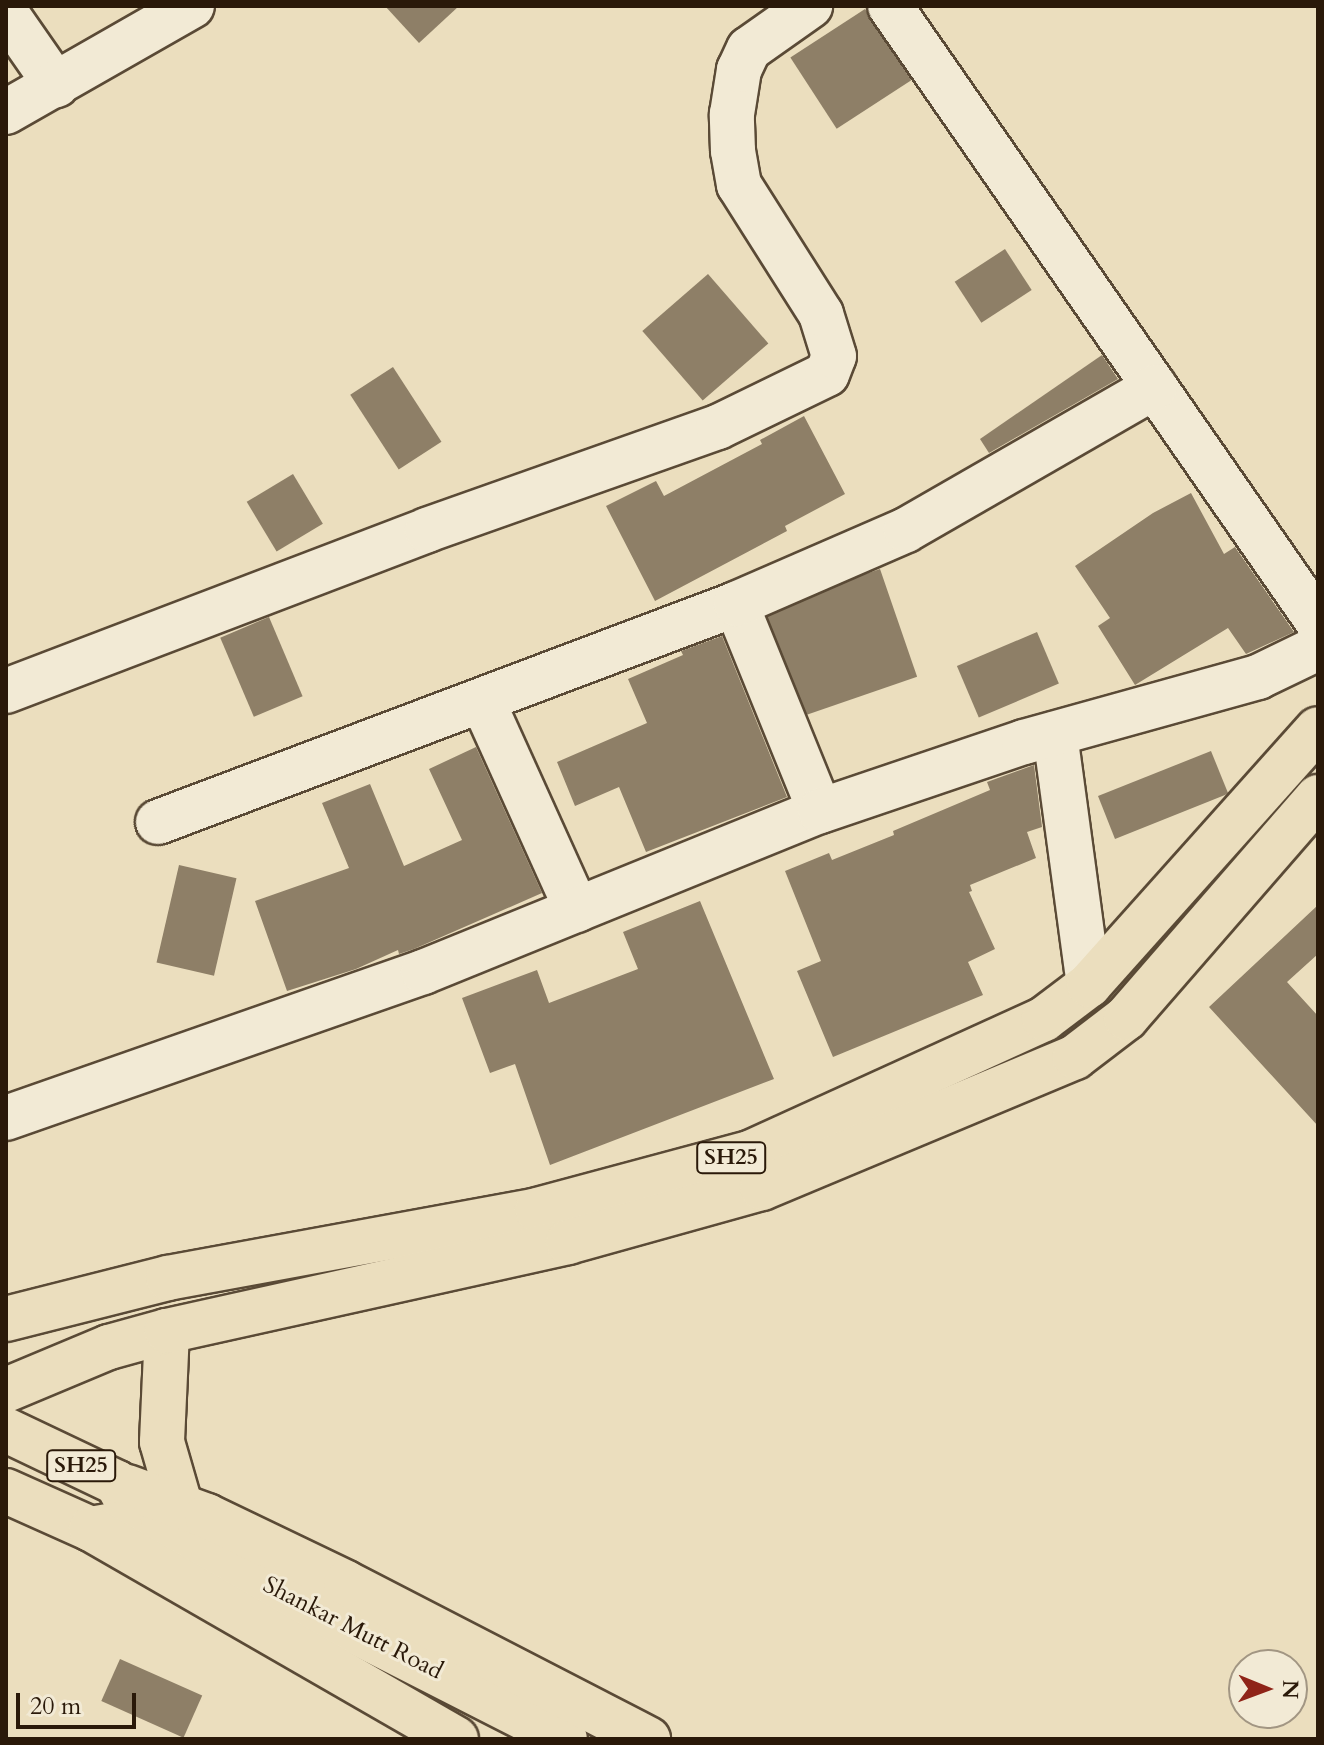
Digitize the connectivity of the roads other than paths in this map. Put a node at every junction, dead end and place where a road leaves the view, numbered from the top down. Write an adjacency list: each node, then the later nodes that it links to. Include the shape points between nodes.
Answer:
1 (192, 6): 5 (street)
2 (810, 6): 11 (street, via 749,49 739,70 732,114 733,151 739,185 821,314 834,356 827,374 718,427 427,530)
3 (890, 6): 7 (street)
4 (6, 13): 5 (street)
5 (56, 85): 6 (street)
6 (6, 112)
7 (1155, 387): 8 (street, via 906,530); 9 (street)
8 (736, 604): 12 (street); 16 (street)
9 (1318, 622)
10 (1318, 648): 14 (street, via 1258,677)
11 (6, 691)
12 (483, 702): 17 (street); 18 (street)
13 (1318, 729): 19 (main road, SH25)
14 (1055, 734): 16 (street); 19 (street)
15 (1318, 797): 22 (main road, SH25, via 1126,1018 1075,1057 762,1188 568,1242)
16 (820, 811): 18 (street)
17 (158, 822)
18 (577, 910): 20 (street, via 423,972)
19 (1089, 985): 21 (main road, SH25, via 1044,1019 750,1153 537,1210 168,1278)
20 (6, 1118)
21 (6, 1319)
22 (167, 1331): 23 (main road, SH25, via 109,1347); 26 (main road)
23 (6, 1390)
24 (6, 1430): 26 (main road, SH25, via 117,1483)
25 (6, 1491): 27 (main road, SH25)
26 (157, 1519): 27 (main road); 29 (main road, Shankar Mutt Road); 30 (main road, via 207,1516)
27 (91, 1529): 28 (main road)
28 (456, 1739)
29 (565, 1739)
30 (648, 1739)

